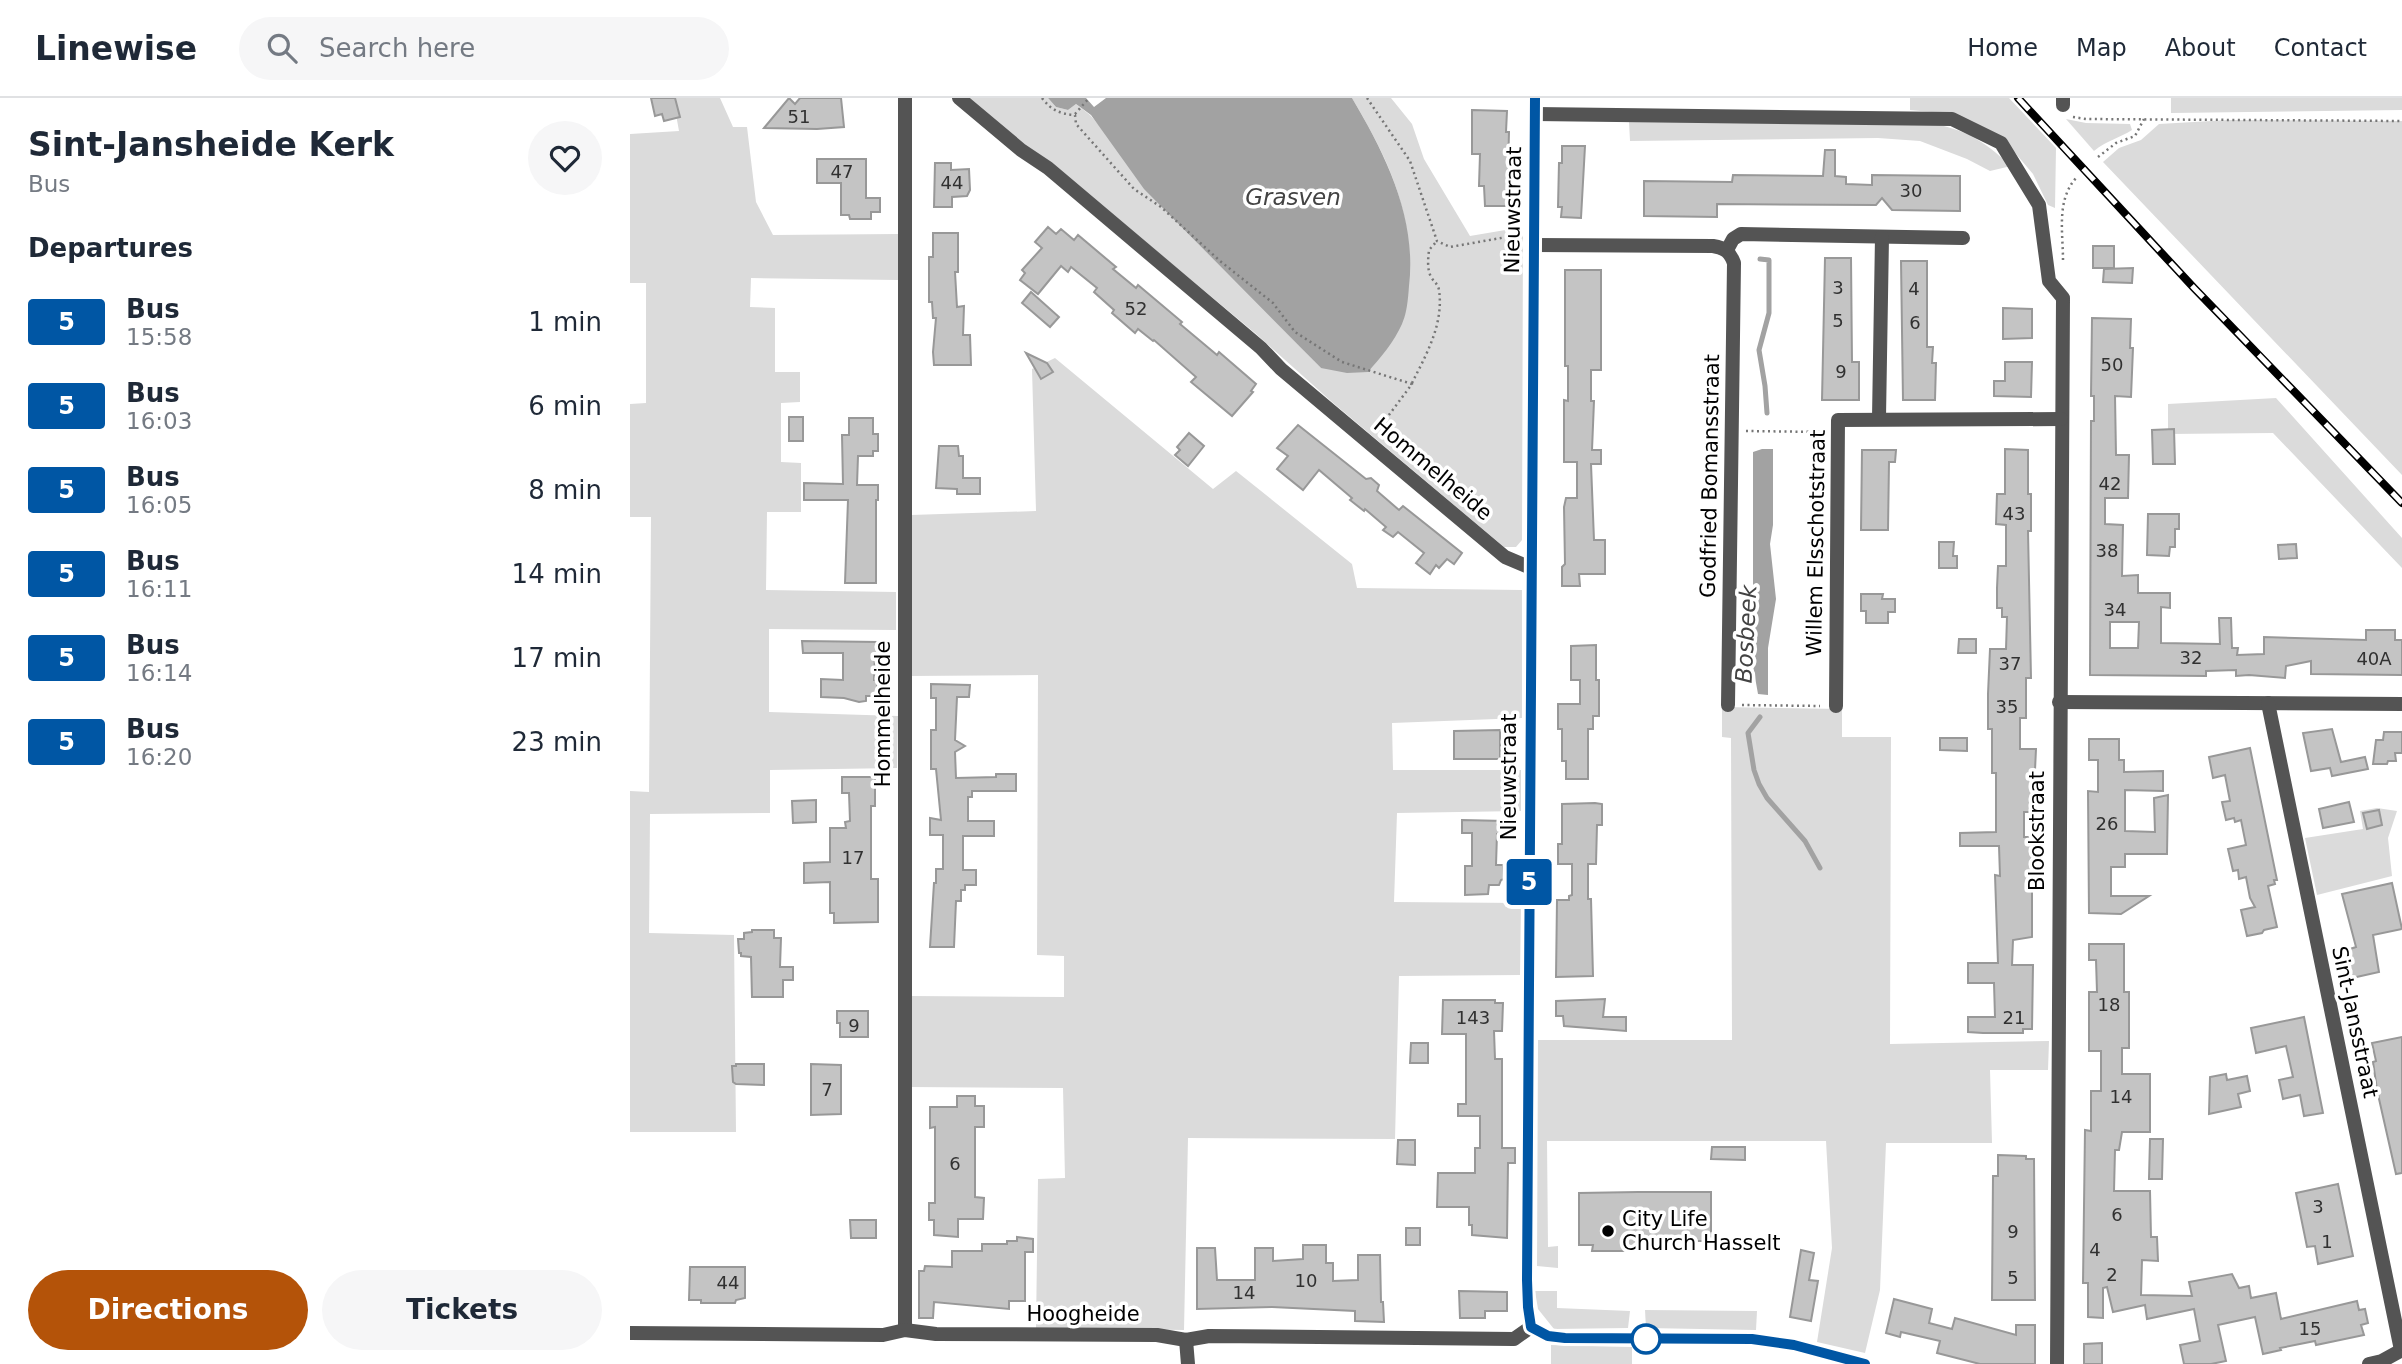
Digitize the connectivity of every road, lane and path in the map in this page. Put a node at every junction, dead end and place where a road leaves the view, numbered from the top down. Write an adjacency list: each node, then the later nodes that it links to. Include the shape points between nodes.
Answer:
1 (905, 98): 31 (street, Hommelheide)
2 (959, 98): 23 (street, Hommelheide, via 1059,177)
3 (1042, 98): 9 (path, via 1064,116)
4 (1367, 98): 17 (path, via 1410,161)
5 (1535, 98): 8 (street, Nieuwstraat)
6 (1087, 100): 9 (path)
7 (2063, 102): 10 (path, via 2069,115 2076,118)
8 (1535, 114): 16 (street, Nieuwstraat); 22 (street, Blookstraat, via 1952,119 2001,143 2039,205 2049,281 2063,298)
9 (1074, 115): 20 (path, via 1076,124 1134,189 1161,206 1273,303 1295,332 1342,362)
10 (2144, 119): 11 (path); 12 (path, via 2135,136)
11 (2402, 121)
12 (2098, 157)
13 (2077, 177): 19 (path, via 2063,203)
14 (1882, 237): 15 (street); 18 (street, via 1741,234); 21 (street)
15 (1963, 238)
16 (1534, 239): 17 (path, via 1450,247); 18 (street); 24 (street, Nieuwstraat)
17 (1437, 242): 20 (path, via 1429,250 1428,263 1439,287 1440,308 1435,334)
18 (1727, 250): 28 (street, Godfried Bomansstraat, via 1734,263)
19 (2063, 271)
20 (1412, 384): 23 (path)
21 (1879, 418): 22 (street, Willem Elsschotstraat); 29 (street, Willem Elsschotstraat, via 1838,420)
22 (2061, 419): 25 (street, Blookstraat)
23 (1369, 443): 24 (street, Hommelheide, via 1505,557)
24 (1531, 568): 30 (street, Nieuwstraat, via 1527,1280)
25 (2059, 702): 26 (street); 37 (street, Blookstraat)
26 (2268, 703): 27 (street); 34 (street, Sint-Jansstraat)
27 (2402, 704)
28 (1728, 705): 29 (path)
29 (1836, 706)
30 (1531, 1327): 33 (street, Hoogheide, via 1514,1339 1209,1336); 36 (street, via 1565,1338 1752,1339)
31 (905, 1330): 32 (street, Hoogheide, via 883,1335); 33 (street, Hoogheide, via 1157,1335)
32 (630, 1334)
33 (1186, 1340): 35 (street)
34 (2402, 1350): 38 (street)
35 (1188, 1364)
36 (1865, 1364)
37 (2057, 1364)
38 (2369, 1364)

